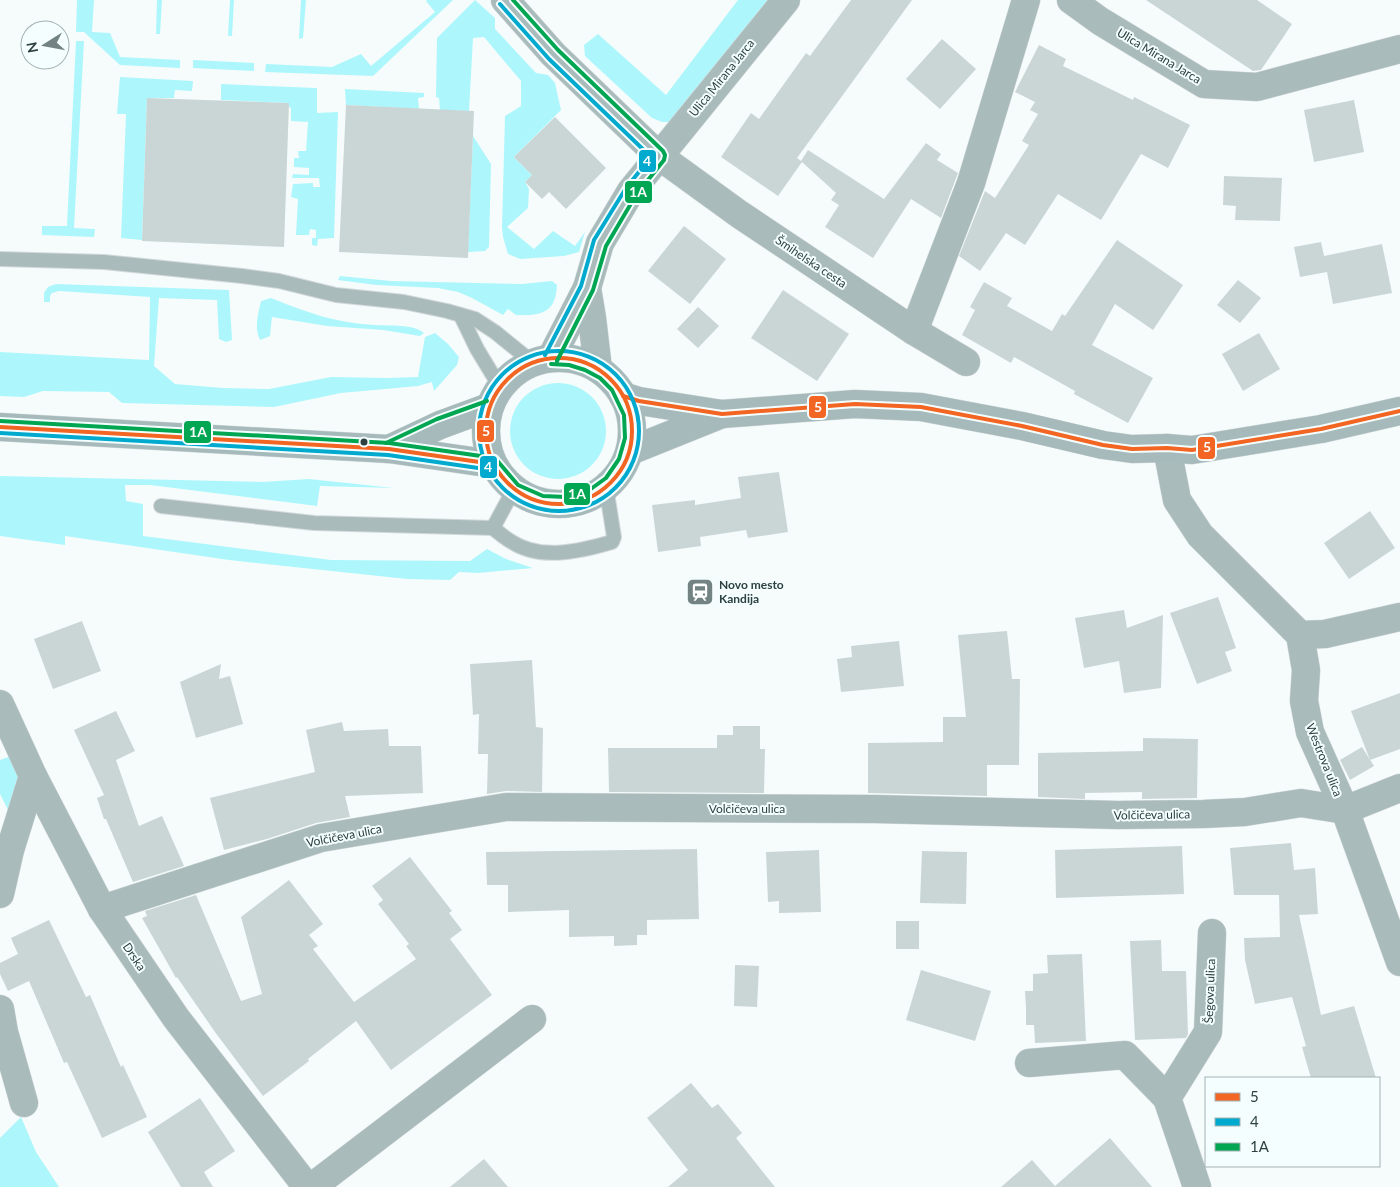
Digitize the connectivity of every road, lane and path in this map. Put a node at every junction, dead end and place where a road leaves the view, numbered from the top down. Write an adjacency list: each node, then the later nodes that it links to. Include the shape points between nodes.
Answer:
1 (504, 0): 6 (street, Šmihelska cesta, via 553,54)
2 (786, 0): 6 (street, Ulica Mirana Jarca)
3 (1026, 0): 10 (street, via 971,183)
4 (1071, 0): 5 (street, Ulica Mirana Jarca, via 1204,84 1257,87)
5 (1400, 49)
6 (658, 156): 8 (street, via 631,191 600,243); 10 (street, Šmihelska cesta)
7 (0, 259): 9 (lane, via 104,262 242,276 336,294 404,302)
8 (586, 288): 11 (street, via 558,347); 13 (street)
9 (461, 316): 11 (lane, via 475,319); 15 (lane)
10 (914, 331): 12 (street, Šmihelska cesta)
11 (541, 360): 13 (street, via 576,359); 15 (street, via 514,372)
12 (966, 362)
13 (598, 369): 14 (street)
14 (623, 396): 17 (street); 21 (street, via 632,423)
15 (494, 397): 20 (street); 22 (street, via 486,418 486,442)
16 (1400, 411): 19 (street, via 1320,429 1192,450)
17 (722, 414): 19 (street, via 855,404 921,407 1103,445 1132,449); 21 (street)
18 (0, 427): 20 (street)
19 (1167, 448): 28 (street, via 1177,500 1200,536)
20 (389, 449): 22 (street)
21 (630, 451): 23 (street, via 622,469)
22 (493, 464): 24 (street)
23 (609, 485): 24 (street, via 573,503 552,504 532,500); 26 (lane, via 612,542 571,553 532,550 513,544)
24 (514, 490): 26 (lane)
25 (161, 506): 26 (lane, via 314,523)
26 (493, 528)
27 (1400, 617): 28 (street, via 1326,634)
28 (1300, 636): 32 (street, Westrova ulica, via 1306,670 1304,701 1310,732)
29 (0, 704): 30 (street, Drska)
30 (33, 776): 33 (street); 34 (street, Drska)
31 (1400, 788): 32 (street)
32 (1344, 810): 34 (street, Volčičeva ulica, via 1301,803 1245,812 1118,815 875,809 506,808 321,838); 36 (street, Westrova ulica)
33 (0, 894)
34 (102, 909): 42 (street, Drska, via 176,1018)
35 (1212, 933): 40 (street, Šegova ulica, via 1208,1032)
36 (1400, 962)
37 (0, 1009): 41 (street)
38 (532, 1018): 43 (street)
39 (1029, 1063): 40 (street, via 1125,1055)
40 (1167, 1098): 44 (street)
41 (24, 1103)
42 (307, 1187)
43 (312, 1187)
44 (1197, 1187)

